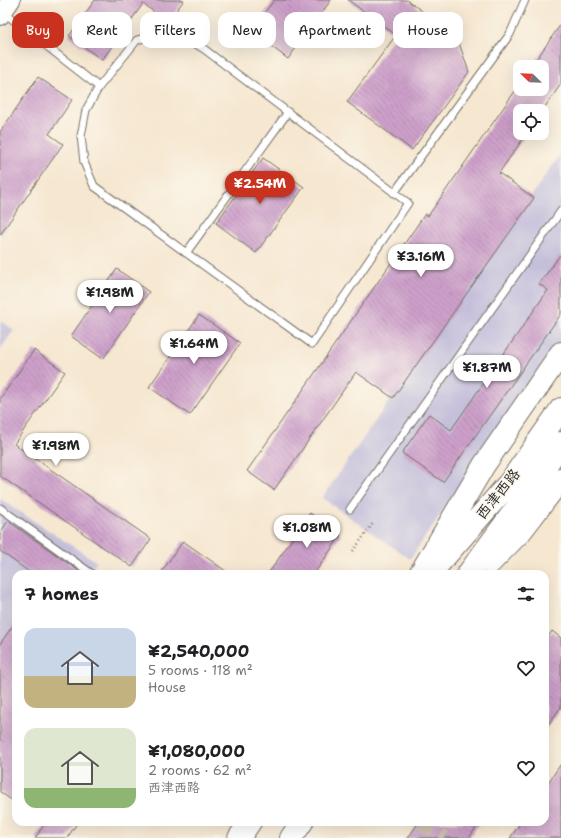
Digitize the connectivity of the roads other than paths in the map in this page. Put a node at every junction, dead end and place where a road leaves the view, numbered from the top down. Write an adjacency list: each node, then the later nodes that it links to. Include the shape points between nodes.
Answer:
1 (525, 0): 5 (lane, via 510,34)
2 (5, 9): 3 (lane)
3 (99, 87): 4 (lane, via 137,40 155,35 172,35 189,40 204,49); 7 (lane, via 86,110 81,136 84,162 94,186)
4 (288, 112): 5 (lane); 7 (lane)
5 (394, 193): 7 (lane, via 408,204 312,344)
6 (561, 211): 13 (lane)
7 (186, 253)
8 (561, 353): 15 (main road, via 484,465)
9 (561, 410): 16 (main road, 西津西路, via 510,482)
10 (561, 443): 17 (main road, 西津西路)
11 (561, 479): 18 (main road, via 521,531)
12 (0, 508): 14 (lane)
13 (350, 509)
14 (86, 570)
15 (422, 570)
16 (433, 570)
17 (471, 570)
18 (483, 570)
19 (247, 826): 21 (main road)
20 (299, 826): 22 (main road)
21 (239, 838)
22 (291, 838)

